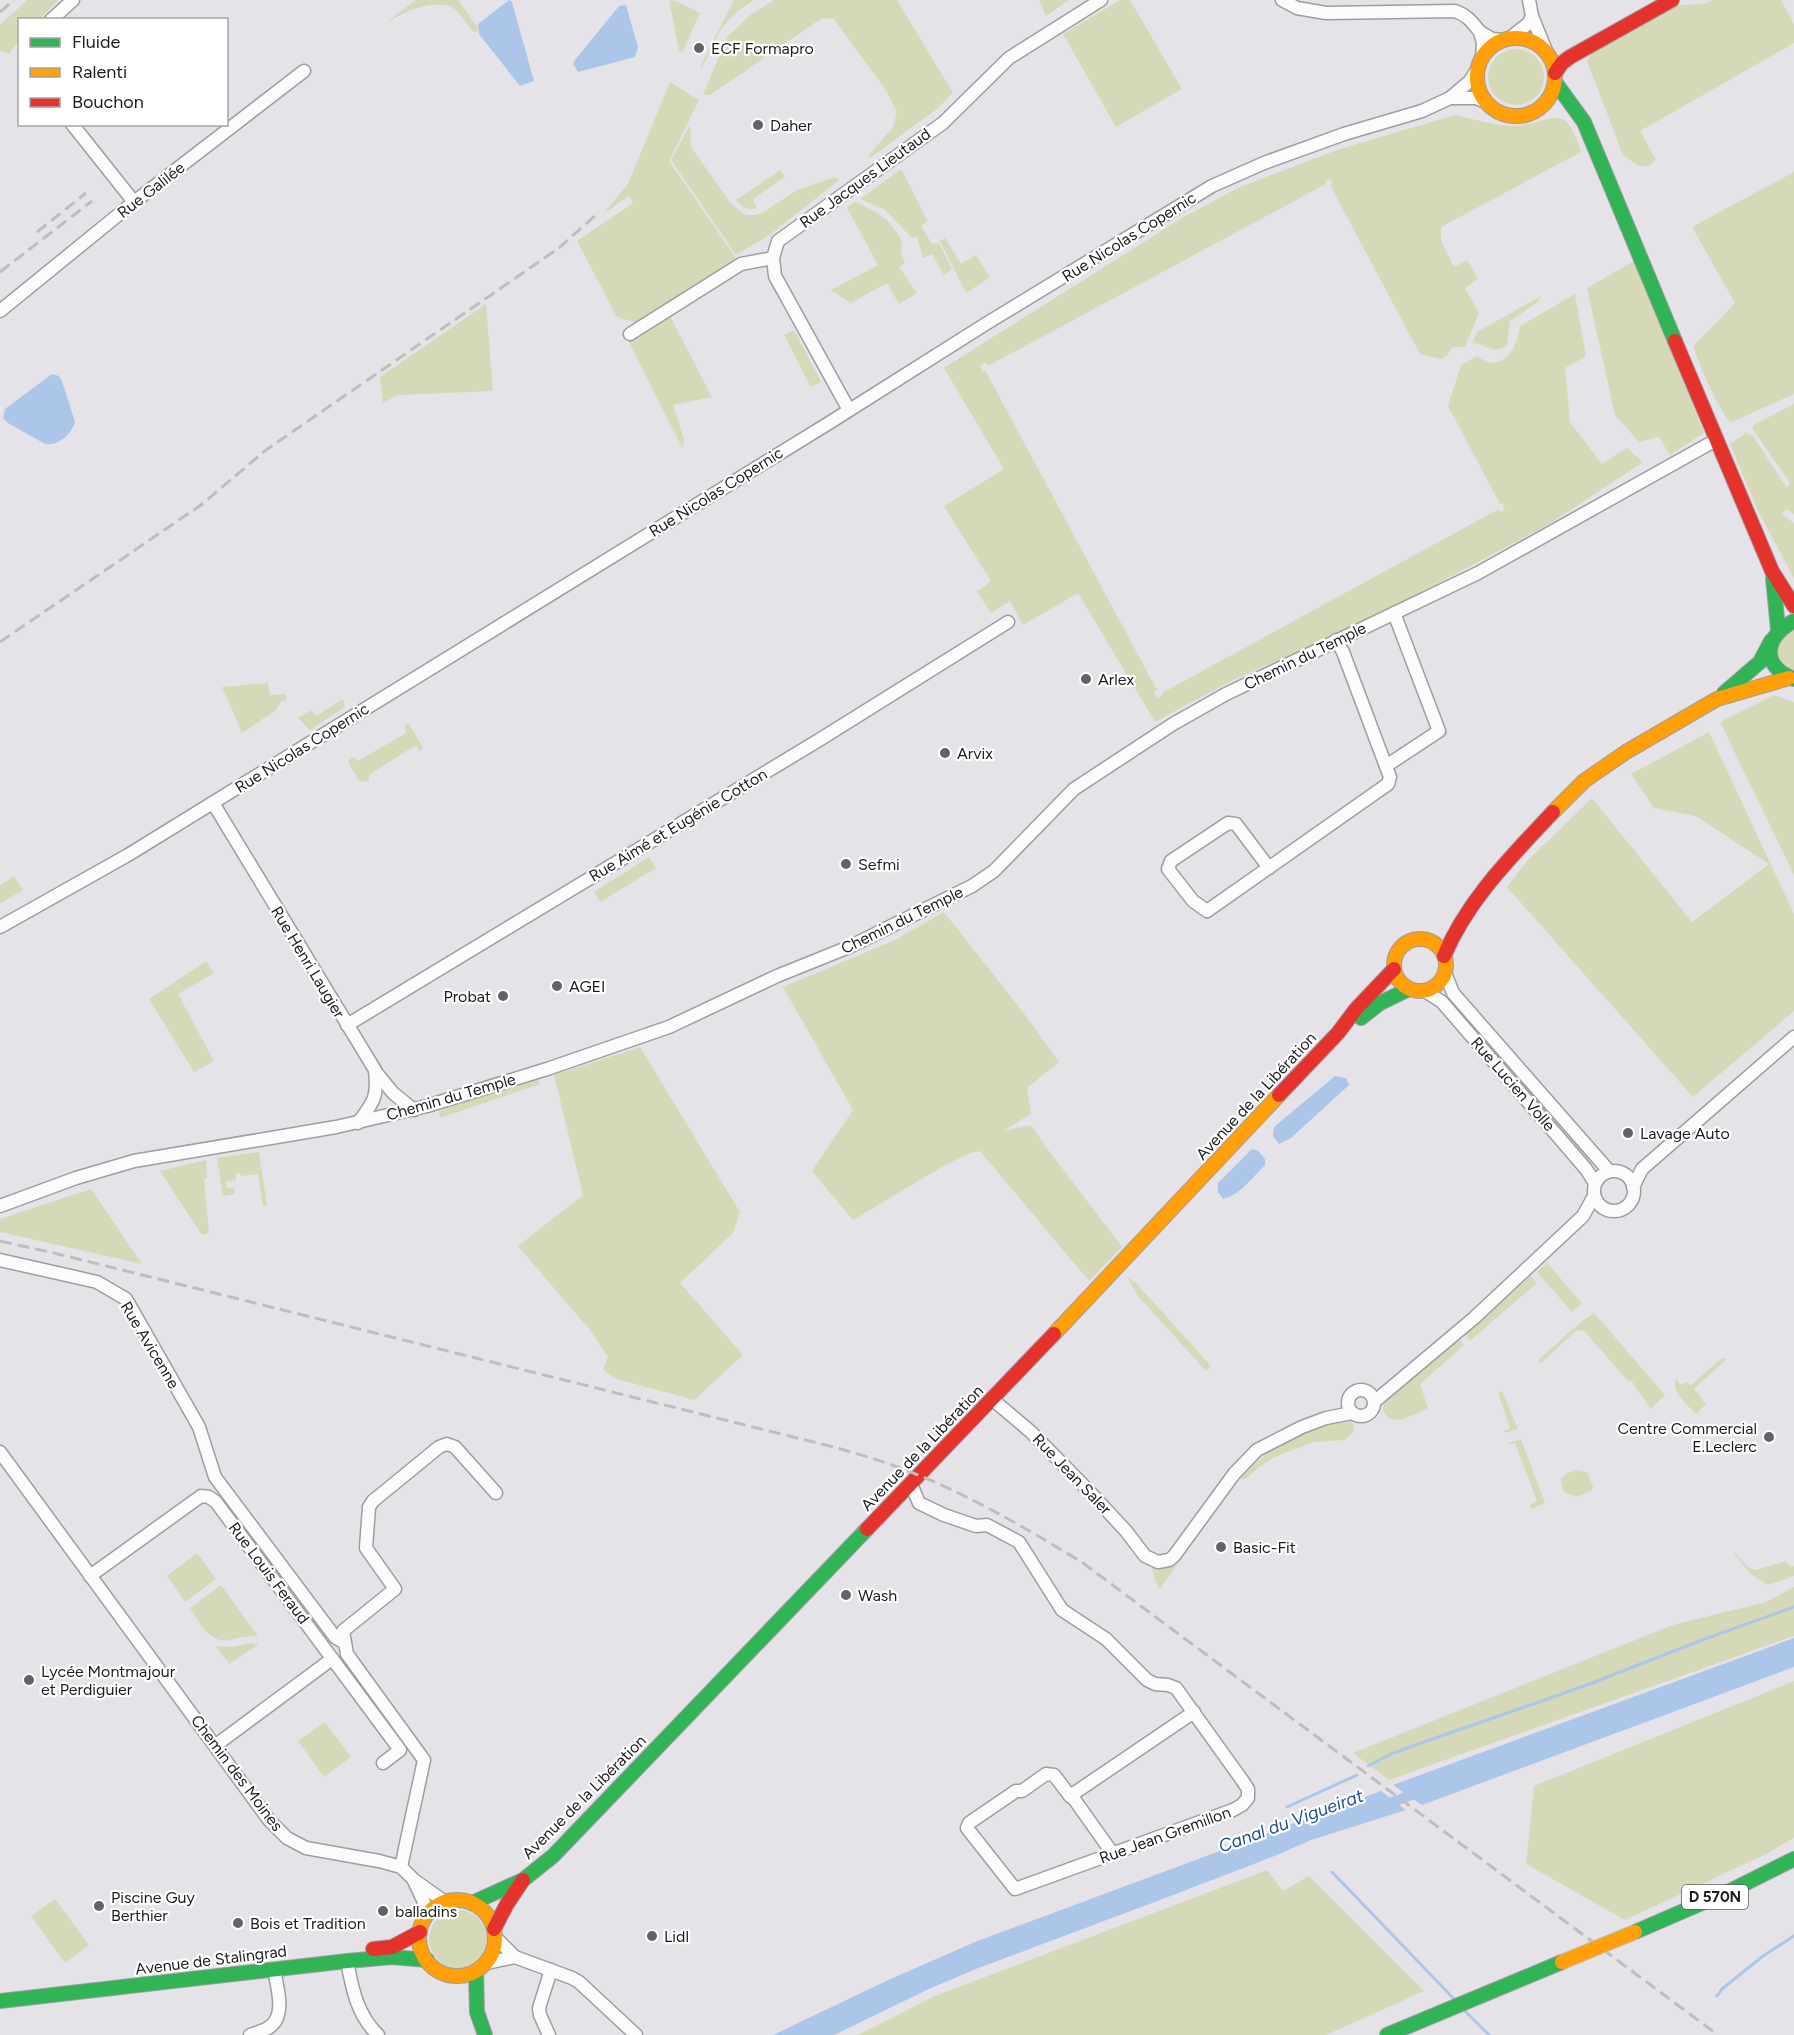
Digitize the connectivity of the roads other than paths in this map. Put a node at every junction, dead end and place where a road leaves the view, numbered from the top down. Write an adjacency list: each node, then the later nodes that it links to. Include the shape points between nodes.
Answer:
1 (73, 0): 7 (street)
2 (1101, 0): 21 (street, Rue Jacques Lieutaud, via 1010,58 943,123 778,241)
3 (1282, 0): 8 (street, via 1297,8 1326,13 1455,11 1471,20)
4 (1529, 0): 6 (street)
5 (1672, 0): 11 (main road)
6 (1532, 16): 9 (street, via 1529,23); 10 (street)
7 (53, 18)
8 (1480, 32): 9 (street, via 1492,39); 12 (street)
9 (1507, 39): 10 (main road, via 1527,39); 12 (main road, via 1491,47)
10 (1548, 55): 11 (main road); 14 (main road)
11 (1570, 57): 14 (main road, via 1562,63)
12 (1480, 63): 15 (street, via 1470,81); 16 (main road, via 1479,89)
13 (304, 71): 20 (street, Rue Galilée)
14 (1555, 78): 17 (main road); 18 (main road)
15 (1450, 98): 16 (street); 24 (street, Rue Nicolas Copernic, via 1422,111 1264,163 1212,186)
16 (1486, 102): 17 (main road, via 1501,113 1520,116)
17 (1544, 104): 18 (main road, via 1566,110)
18 (1584, 122): 25 (main road)
19 (74, 126): 20 (street)
20 (134, 202): 22 (street, Rue Galilée)
21 (773, 258): 23 (street, via 741,264); 24 (street, via 775,276)
22 (0, 311)
23 (630, 334)
24 (849, 410): 36 (street, Rue Nicolas Copernic)
25 (1716, 440): 26 (main road); 28 (street, Chemin du Temple, via 1521,550)
26 (1772, 571): 27 (main road); 31 (main road)
27 (1794, 606)
28 (1394, 614): 32 (street, Chemin du Temple); 35 (street, via 1439,731)
29 (1008, 621): 46 (street, Rue Aimé et Eugénie Cotton)
30 (1794, 621): 31 (main road)
31 (1774, 635): 33 (main road, via 1771,659 1781,673); 34 (main road, via 1760,662)
32 (1336, 640): 35 (street); 50 (street, Chemin du Temple, via 1226,694 1074,789 994,871 972,886 849,947 669,1027)
33 (1791, 678): 34 (main road)
34 (1717, 699): 38 (main road, via 1584,781 1511,856)
35 (1386, 766): 37 (street, via 1388,784)
36 (213, 802): 39 (street, Rue Nicolas Copernic); 46 (street, Rue Henri Laugier)
37 (1269, 868): 37 (street, via 1207,911 1193,901 1168,869 1171,861 1228,823 1236,824)
38 (1476, 899): 40 (main road); 41 (main road)
39 (0, 927)
40 (1428, 940): 41 (main road); 42 (main road, via 1403,944 1395,956)
41 (1444, 956): 43 (main road)
42 (1394, 969): 44 (main road); 47 (main road, Avenue de la Libération)
43 (1445, 973): 45 (main road, via 1437,985); 53 (street, via 1453,993)
44 (1409, 989): 45 (main road); 47 (main road, Avenue de la Libération, via 1380,1003)
45 (1425, 991): 55 (street, Rue Lucien Volle, via 1442,1002 1586,1169)
46 (347, 1025): 49 (street, Rue Henri Laugier)
47 (1338, 1033): 61 (main road, Avenue de la Libération)
48 (1794, 1037): 52 (street)
49 (375, 1070): 50 (street, Rue Henri Laugier, via 393,1093); 51 (street, via 377,1090 371,1107)
50 (414, 1110): 51 (street, Chemin du Temple)
51 (358, 1123): 56 (street, Chemin du Temple, via 134,1161)
52 (1642, 1169): 53 (street); 54 (street)
53 (1615, 1172): 54 (street, via 1627,1176); 55 (street, via 1603,1173)
54 (1634, 1187): 57 (street, via 1627,1206)
55 (1594, 1190): 57 (street, via 1597,1203); 58 (street)
56 (0, 1206)
57 (1608, 1211): 58 (street)
58 (1583, 1216): 60 (street, via 1474,1318)
59 (0, 1260): 71 (street, Rue Avicenne, via 98,1282 126,1299 199,1427 215,1477 335,1637)
60 (1373, 1398): 62 (street, via 1359,1390); 63 (street, via 1373,1409 1368,1414)
61 (992, 1399): 64 (street, Rue Jean Saler, via 1087,1489 1145,1556 1158,1562 1169,1560 1229,1480 1257,1450); 66 (main road, Avenue de la Libération)
62 (1348, 1400): 63 (street); 64 (street)
63 (1352, 1413): 64 (street)
64 (1326, 1418)
65 (0, 1452): 70 (street, Chemin des Moines)
66 (911, 1484): 68 (main road, Avenue de la Libération); 69 (street)
67 (496, 1493): 71 (street, via 455,1447 447,1444 373,1501 369,1507 366,1548 395,1589 343,1631)
68 (896, 1500): 69 (street); 81 (main road, Avenue de la Libération, via 627,1781 553,1856)
69 (919, 1503): 73 (street, via 976,1526 987,1526 1019,1542 1062,1610 1106,1639 1147,1680 1176,1688)
70 (90, 1576): 72 (street, Rue Louis Feraud, via 201,1496 209,1497); 74 (street, Chemin des Moines)
71 (345, 1643): 79 (street, Rue Avicenne, via 347,1654 424,1760)
72 (332, 1659): 74 (street); 75 (street, Rue Louis Feraud, via 400,1750)
73 (1194, 1712): 76 (street); 77 (street, Rue Jean Gremillon, via 1248,1789 1248,1798 1233,1810)
74 (216, 1744): 79 (street, Chemin des Moines, via 286,1838 306,1848)
75 (383, 1763)
76 (1070, 1796): 77 (street); 77 (street, Rue Jean Gremillon, via 1054,1775 1046,1774 967,1828 1015,1889)
77 (1113, 1854)
78 (1794, 1859): 108 (main road, D 570N, bridge, via 1635,1932)
79 (401, 1868): 80 (street, Chemin des Moines)
80 (414, 1880): 82 (street, Chemin des Moines); 84 (street, Chemin des Moines, via 424,1902)
81 (523, 1880): 83 (main road, Avenue de la Libération); 85 (main road, Avenue de la Libération)
82 (445, 1902): 83 (main road); 84 (main road, via 436,1906)
83 (472, 1903): 85 (main road, via 490,1918)
84 (421, 1927): 86 (main road, Avenue de Stalingrad, via 392,1947); 88 (main road, via 422,1952)
85 (495, 1933): 87 (street); 91 (main road, via 491,1956)
86 (345, 1956): 88 (main road, Avenue de Stalingrad); 89 (main road, Avenue de Stalingrad); 104 (street, via 361,2012)
87 (515, 1957): 91 (street); 93 (street)
88 (427, 1960): 95 (main road)
89 (300, 1961): 90 (main road, Avenue de Stalingrad); 92 (main road, via 277,1965)
90 (258, 1962): 92 (main road); 94 (main road, Avenue de Stalingrad)
91 (481, 1967): 95 (main road, via 456,1976); 102 (main road)
92 (274, 1970): 97 (main road, Avenue de Stalingrad); 103 (street, via 278,2018 270,2027)
93 (550, 1970): 106 (street, via 539,2008); 107 (street, via 579,1982)
94 (153, 1974): 96 (main road, Avenue de Stalingrad); 97 (main road)
95 (446, 1974): 102 (main road)
96 (123, 1977): 98 (main road, Avenue de Stalingrad); 100 (main road, via 117,1983 96,1986)
97 (182, 1980): 100 (main road, Avenue de Stalingrad)
98 (60, 1984): 99 (main road, Avenue de Stalingrad); 100 (main road, via 67,1989 89,1987)
99 (0, 1991)
100 (93, 1991): 101 (main road, Avenue de Stalingrad)
101 (0, 2001)
102 (477, 2012): 105 (main road)
103 (250, 2035)
104 (378, 2035)
105 (485, 2035)
106 (549, 2035)
107 (636, 2035)
108 (1387, 2035)

